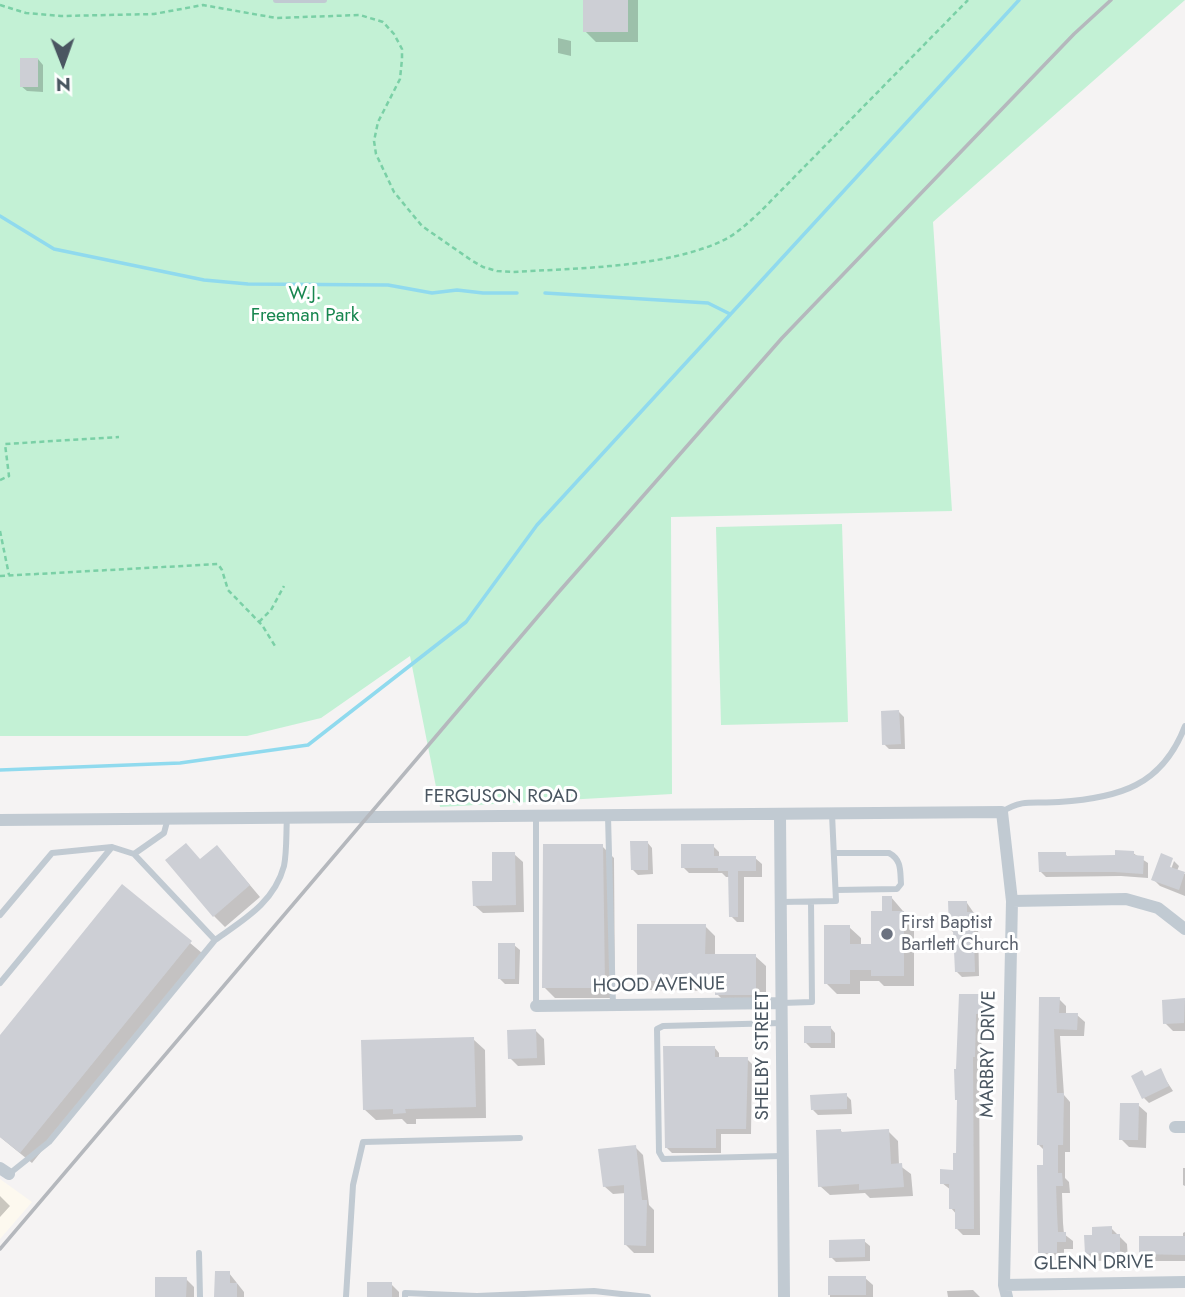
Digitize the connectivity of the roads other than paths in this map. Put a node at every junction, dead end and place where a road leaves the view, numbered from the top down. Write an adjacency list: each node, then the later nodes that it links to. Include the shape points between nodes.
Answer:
1 (276, 0): 2 (lane)
2 (324, 0)
3 (1185, 726): 4 (lane, via 1175,751 1133,788 1105,797 1015,804)
4 (1002, 813): 5 (street, FERGUSON ROAD); 16 (street, MARBRY DRIVE)
5 (832, 814): 8 (street, FERGUSON ROAD); 13 (lane)
6 (536, 816): 7 (street, FERGUSON ROAD); 9 (street, FERGUSON ROAD); 24 (lane)
7 (608, 816): 8 (street, FERGUSON ROAD); 25 (lane)
8 (780, 816): 17 (street, SHELBY STREET)
9 (287, 817): 10 (street, FERGUSON ROAD); 21 (lane, via 284,866 274,890 260,908)
10 (168, 818): 11 (street, FERGUSON ROAD); 14 (lane, via 164,833)
11 (0, 820)
12 (112, 847): 14 (lane); 19 (lane, via 52,853); 22 (lane)
13 (835, 853): 15 (lane); 15 (lane, via 889,853 900,865 901,884 897,889)
14 (134, 854): 21 (lane)
15 (836, 890): 18 (lane, via 836,901)
16 (1012, 901): 20 (street, via 1126,899 1158,908); 32 (street, MARBRY DRIVE)
17 (781, 902): 18 (lane); 23 (street, SHELBY STREET)
18 (811, 902): 23 (lane, via 812,1002)
19 (0, 915)
20 (1185, 929)
21 (215, 940): 29 (lane, via 49,1142)
22 (0, 983)
23 (782, 1003): 25 (street, HOOD AVENUE); 26 (street, SHELBY STREET)
24 (536, 1006): 25 (street, HOOD AVENUE)
25 (613, 1007)
26 (782, 1023): 28 (street, SHELBY STREET); 28 (lane, via 657,1029 659,1152 663,1159)
27 (520, 1138): 35 (lane, via 363,1142 354,1185)
28 (783, 1156): 38 (street, SHELBY STREET)
29 (5, 1171)
30 (199, 1253): 34 (lane)
31 (1185, 1282): 32 (street, GLENN DRIVE)
32 (1005, 1291)
33 (477, 1296): 36 (lane, via 405,1293); 37 (lane, via 594,1291)
34 (201, 1297)
35 (346, 1297)
36 (405, 1297)
37 (648, 1297)
38 (784, 1297)

